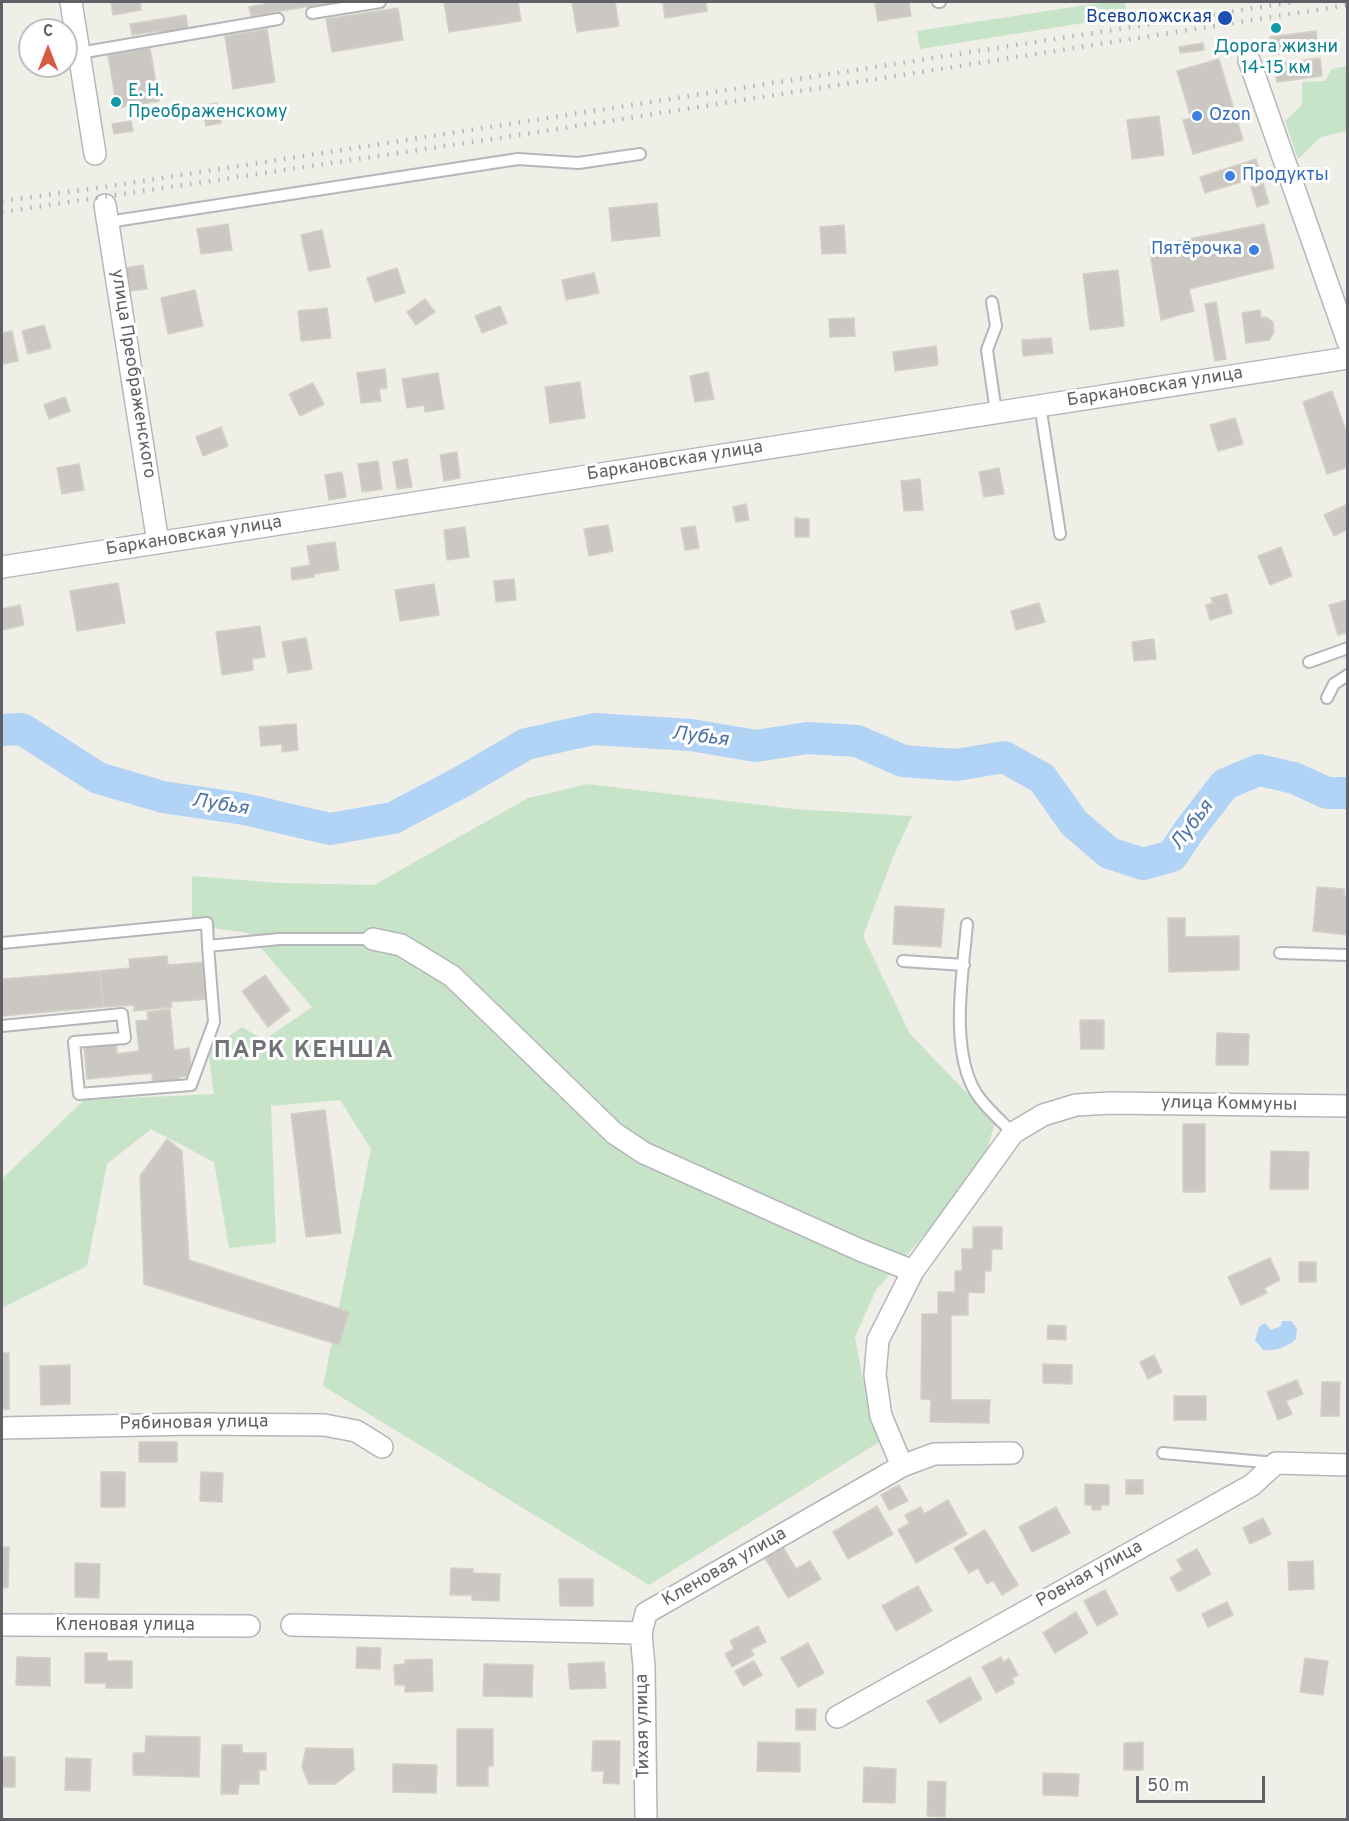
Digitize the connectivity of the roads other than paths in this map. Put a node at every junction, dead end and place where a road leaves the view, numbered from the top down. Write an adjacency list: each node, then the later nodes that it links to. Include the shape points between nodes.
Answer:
1 (71, 2): 5 (street)
2 (380, 2): 3 (lane)
3 (312, 13)
4 (278, 19): 5 (lane)
5 (79, 53): 7 (street)
6 (1250, 60): 11 (street)
7 (95, 154)
8 (640, 154): 9 (lane, via 578,163 518,159)
9 (106, 213): 16 (street, улица Преображенского)
10 (992, 302): 14 (lane, via 996,326 987,350)
11 (1347, 342)
12 (1347, 358): 13 (street, Баркановская улица)
13 (1040, 405): 14 (street, Баркановская улица); 15 (lane)
14 (996, 412): 16 (street, Баркановская улица)
15 (1060, 534)
16 (158, 543): 17 (street, Баркановская улица)
17 (2, 567)
18 (1347, 648): 19 (lane)
19 (1309, 662)
20 (1347, 675): 21 (lane, via 1334,684)
21 (1327, 698)
22 (967, 924): 29 (lane)
23 (373, 939): 25 (lane, via 279,939); 33 (street, via 401,945 452,976 614,1133 644,1153)
24 (2, 943): 25 (lane, via 207,923)
25 (208, 946): 30 (lane, via 214,1022 191,1085 79,1094 74,1042 124,1038 122,1014)
26 (1280, 952): 27 (lane)
27 (1347, 955)
28 (903, 961): 29 (lane)
29 (964, 965): 32 (lane, via 960,1023 963,1062 976,1093)
30 (2, 1026)
31 (1347, 1106): 32 (street, улица Коммуны, via 1076,1105 1043,1115)
32 (1013, 1134): 33 (street)
33 (913, 1271): 40 (street, via 878,1340 875,1375 881,1416)
34 (2, 1428): 35 (street, Рябиновая улица, via 324,1425 356,1431)
35 (382, 1447)
36 (1012, 1453): 40 (street, Кленовая улица, via 934,1454)
37 (1163, 1453): 38 (lane)
38 (1276, 1463): 39 (street); 45 (street, Ровная улица, via 1251,1485)
39 (1347, 1465)
40 (902, 1466): 44 (street, Кленовая улица, via 646,1613)
41 (292, 1625): 44 (street)
42 (2, 1626): 43 (street, Кленовая улица)
43 (249, 1626)
44 (641, 1633): 46 (street, Тихая улица)
45 (837, 1717)
46 (646, 1820)

